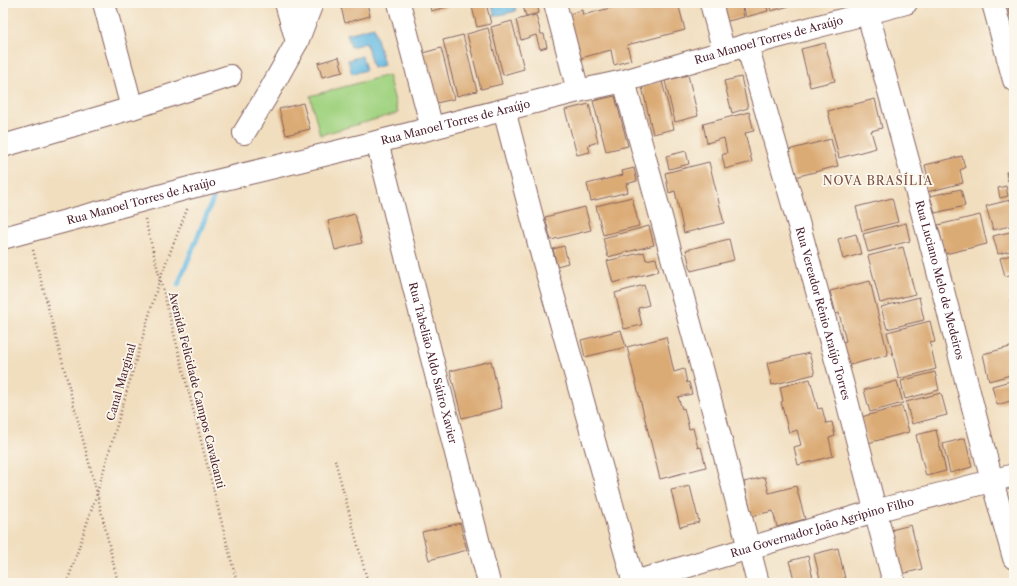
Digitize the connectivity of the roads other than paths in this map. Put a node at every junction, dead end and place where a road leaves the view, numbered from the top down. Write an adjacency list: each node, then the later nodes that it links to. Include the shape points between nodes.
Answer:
1 (104, 3): 17 (street)
2 (286, 3): 10 (street)
3 (312, 3): 10 (street)
4 (399, 3): 19 (street)
5 (555, 3): 16 (street)
6 (711, 3): 12 (street)
7 (906, 3): 9 (street, Rua Manoel Torres de Araújo)
8 (993, 3): 14 (street)
9 (866, 8): 11 (street, Rua Manoel Torres de Araújo); 25 (street, Rua Luciano Melo de Medeiros)
10 (297, 42): 20 (street)
11 (747, 45): 12 (street, Rua Manoel Torres de Araújo); 26 (street, Rua Vereador Rênio Araújo Torres, via 798,222)
12 (724, 52): 15 (street, Rua Manoel Torres de Araújo)
13 (230, 76): 17 (street)
14 (1014, 80)
15 (624, 81): 16 (street, Rua Manoel Torres de Araújo); 27 (street, via 697,348)
16 (578, 90): 18 (street, Rua Manoel Torres de Araújo)
17 (132, 108): 22 (street)
18 (504, 110): 19 (street, Rua Manoel Torres de Araújo); 30 (street)
19 (432, 128): 21 (street, Rua Manoel Torres de Araújo)
20 (244, 134)
21 (377, 142): 23 (street, Rua Manoel Torres de Araújo, via 196,186); 29 (street, Rua Tabelião Aldo Sátiro Xavier)
22 (3, 146)
23 (3, 238)
24 (1014, 475): 25 (street, Rua Governador João Agripino Filho)
25 (992, 481): 26 (street, Rua Governador João Agripino Filho); 28 (street, Rua Luciano Melo de Medeiros)
26 (875, 511): 27 (street, Rua Governador João Agripino Filho); 32 (street, Rua Vereador Rênio Araújo Torres)
27 (748, 548): 30 (street, Rua Governador João Agripino Filho); 31 (street)
28 (1014, 558)
29 (489, 583)
30 (633, 583)
31 (758, 583)
32 (894, 583)

